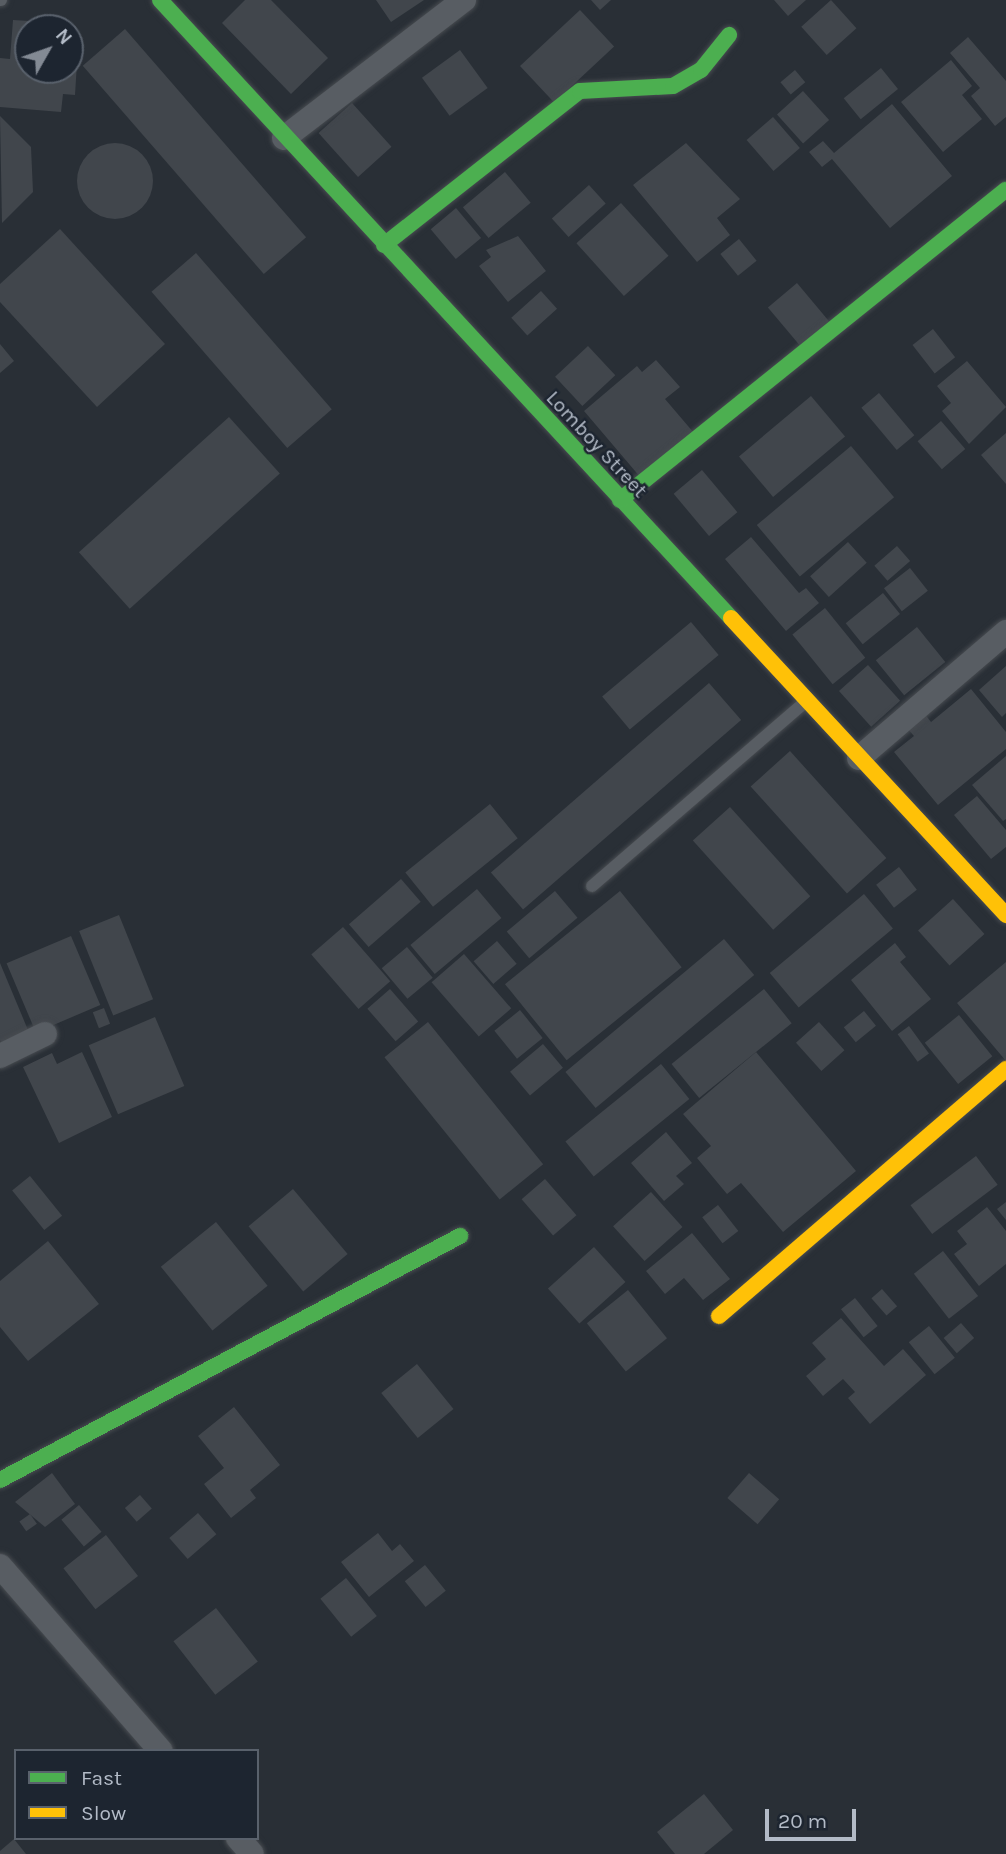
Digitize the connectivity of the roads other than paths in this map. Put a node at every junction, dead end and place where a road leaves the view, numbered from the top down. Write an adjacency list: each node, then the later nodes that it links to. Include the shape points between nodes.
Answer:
1 (160, 0): 4 (street, Lomboy Street)
2 (464, 0): 4 (street)
3 (729, 35): 6 (street, via 701,70 673,86 580,92)
4 (284, 138): 6 (street, Lomboy Street)
5 (1006, 190): 7 (street)
6 (384, 245): 7 (street, Lomboy Street)
7 (620, 500): 9 (street, Lomboy Street)
8 (1006, 632): 10 (street)
9 (806, 701): 10 (street, Lomboy Street); 11 (lane)
10 (859, 758): 12 (street, Lomboy Street)
11 (592, 886)
12 (1006, 915)
13 (45, 1034): 14 (street)
14 (0, 1056)
15 (1006, 1069): 17 (street)
16 (460, 1236): 18 (street)
17 (719, 1316)
18 (0, 1480)
19 (0, 1566): 20 (street)
20 (159, 1749)
21 (240, 1840): 22 (street)
22 (252, 1854)

